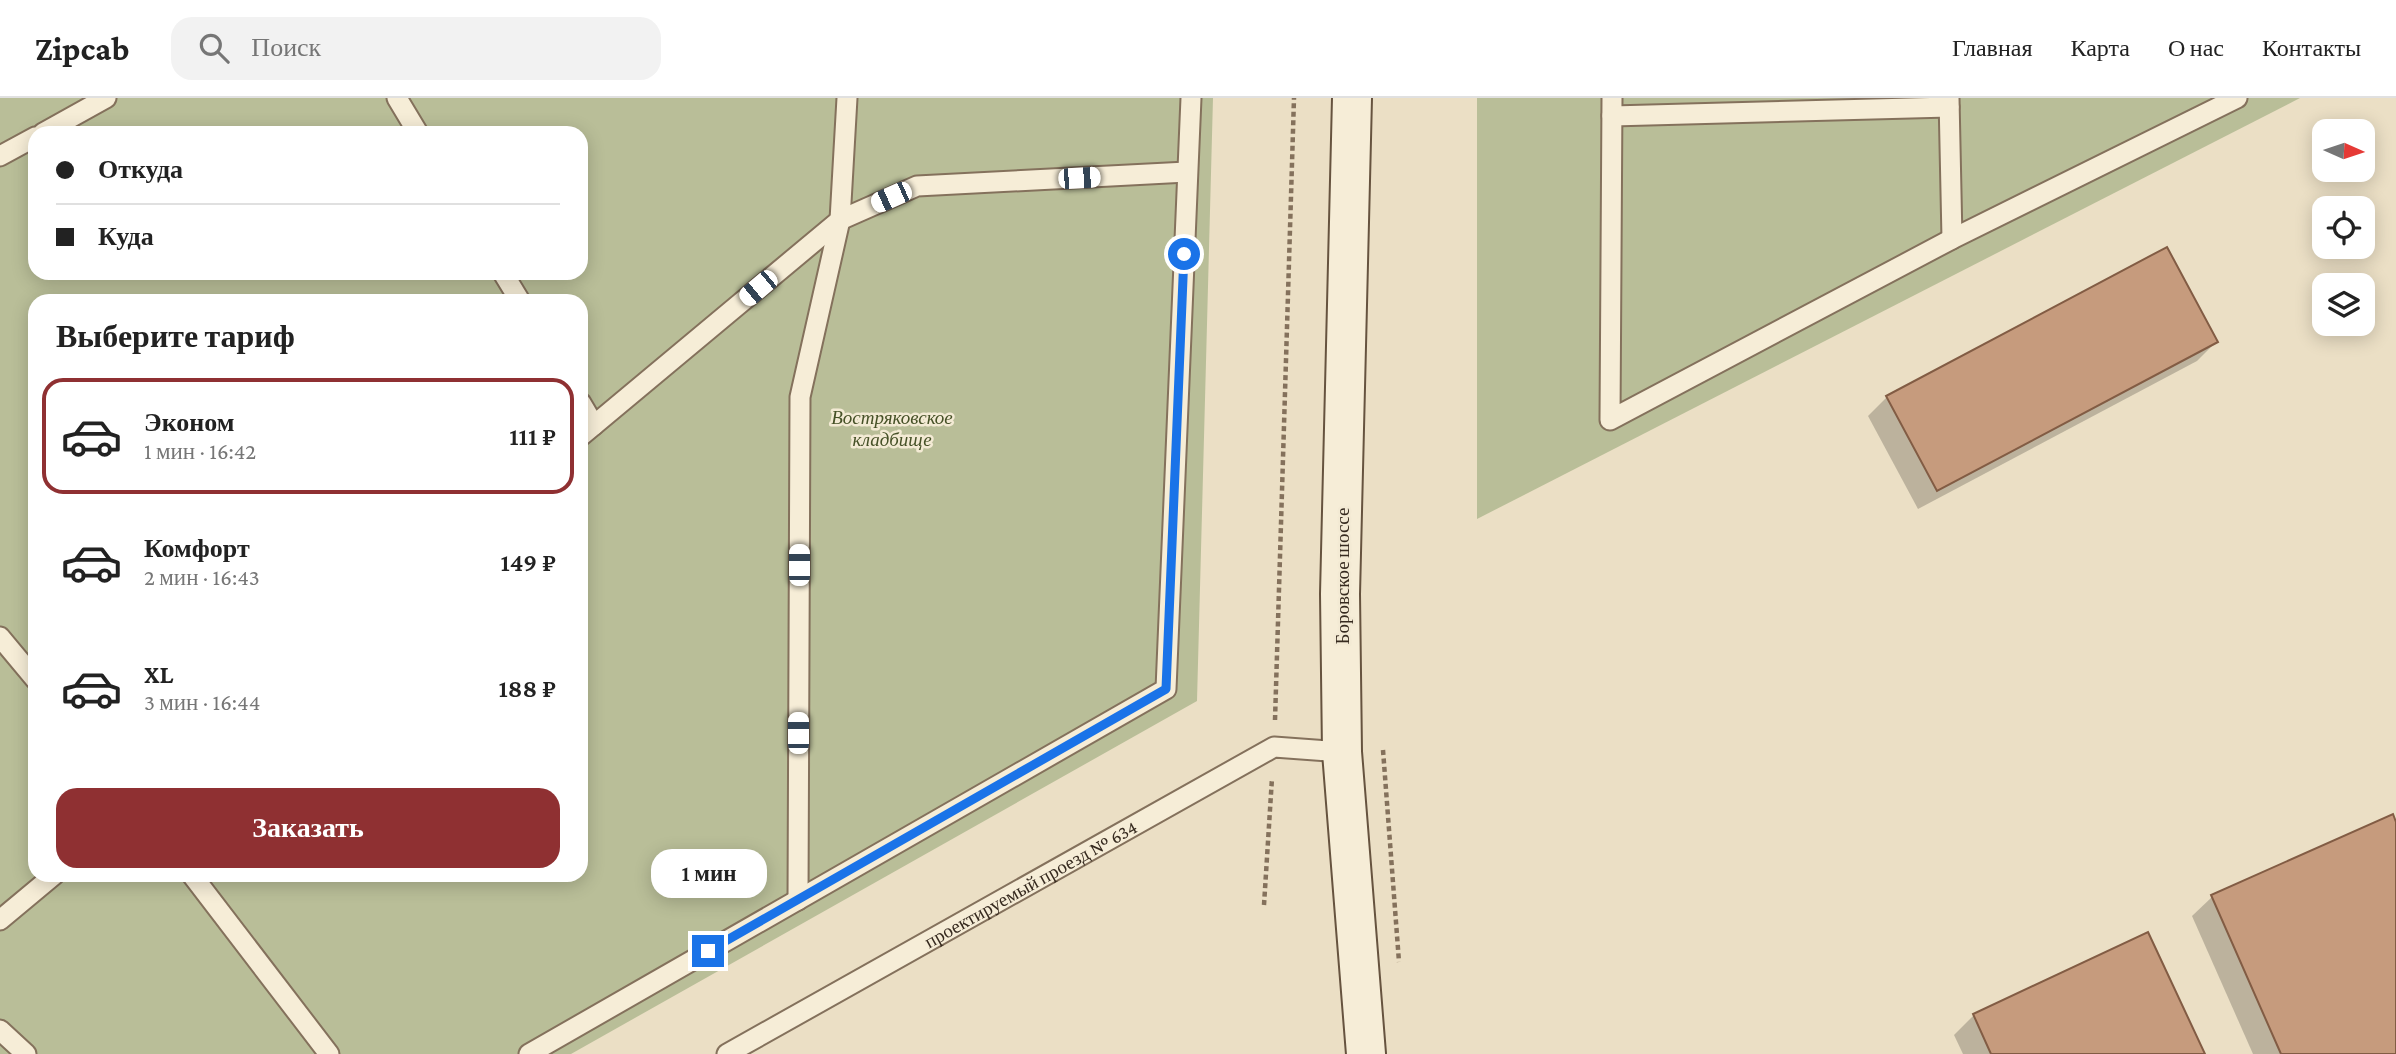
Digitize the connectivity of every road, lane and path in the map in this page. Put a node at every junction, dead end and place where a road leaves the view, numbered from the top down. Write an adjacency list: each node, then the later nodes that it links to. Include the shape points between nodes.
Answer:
1 (106, 98): 10 (lane)
2 (397, 98): 11 (lane)
3 (847, 98): 15 (lane)
4 (1191, 98): 14 (lane)
5 (1294, 98): 20 (path)
6 (1352, 98): 22 (street, Боровское шоссе, via 1340,594)
7 (2226, 101): 16 (lane)
8 (1949, 102): 9 (lane); 16 (lane)
9 (1612, 107): 16 (lane, via 1610,420)
10 (56, 126)
11 (414, 126)
12 (28, 141): 13 (lane)
13 (0, 156)
14 (1187, 172): 15 (lane, via 917,186); 25 (lane, via 1166,689)
15 (840, 220): 17 (lane); 25 (lane, via 800,397)
16 (1952, 239)
17 (588, 430)
18 (0, 637): 19 (lane)
19 (28, 671)
20 (1274, 747): 22 (lane); 26 (path); 33 (lane, проектируемый проезд № 634)
21 (1383, 750): 28 (path)
22 (1342, 752): 34 (street, Боровское шоссе)
23 (46, 882): 27 (lane)
24 (197, 882): 31 (lane)
25 (798, 900): 32 (lane)
26 (1264, 905)
27 (0, 920)
28 (1400, 971)
29 (0, 1030): 30 (lane)
30 (26, 1054)
31 (329, 1054)
32 (529, 1054)
33 (727, 1054)
34 (1366, 1054)

